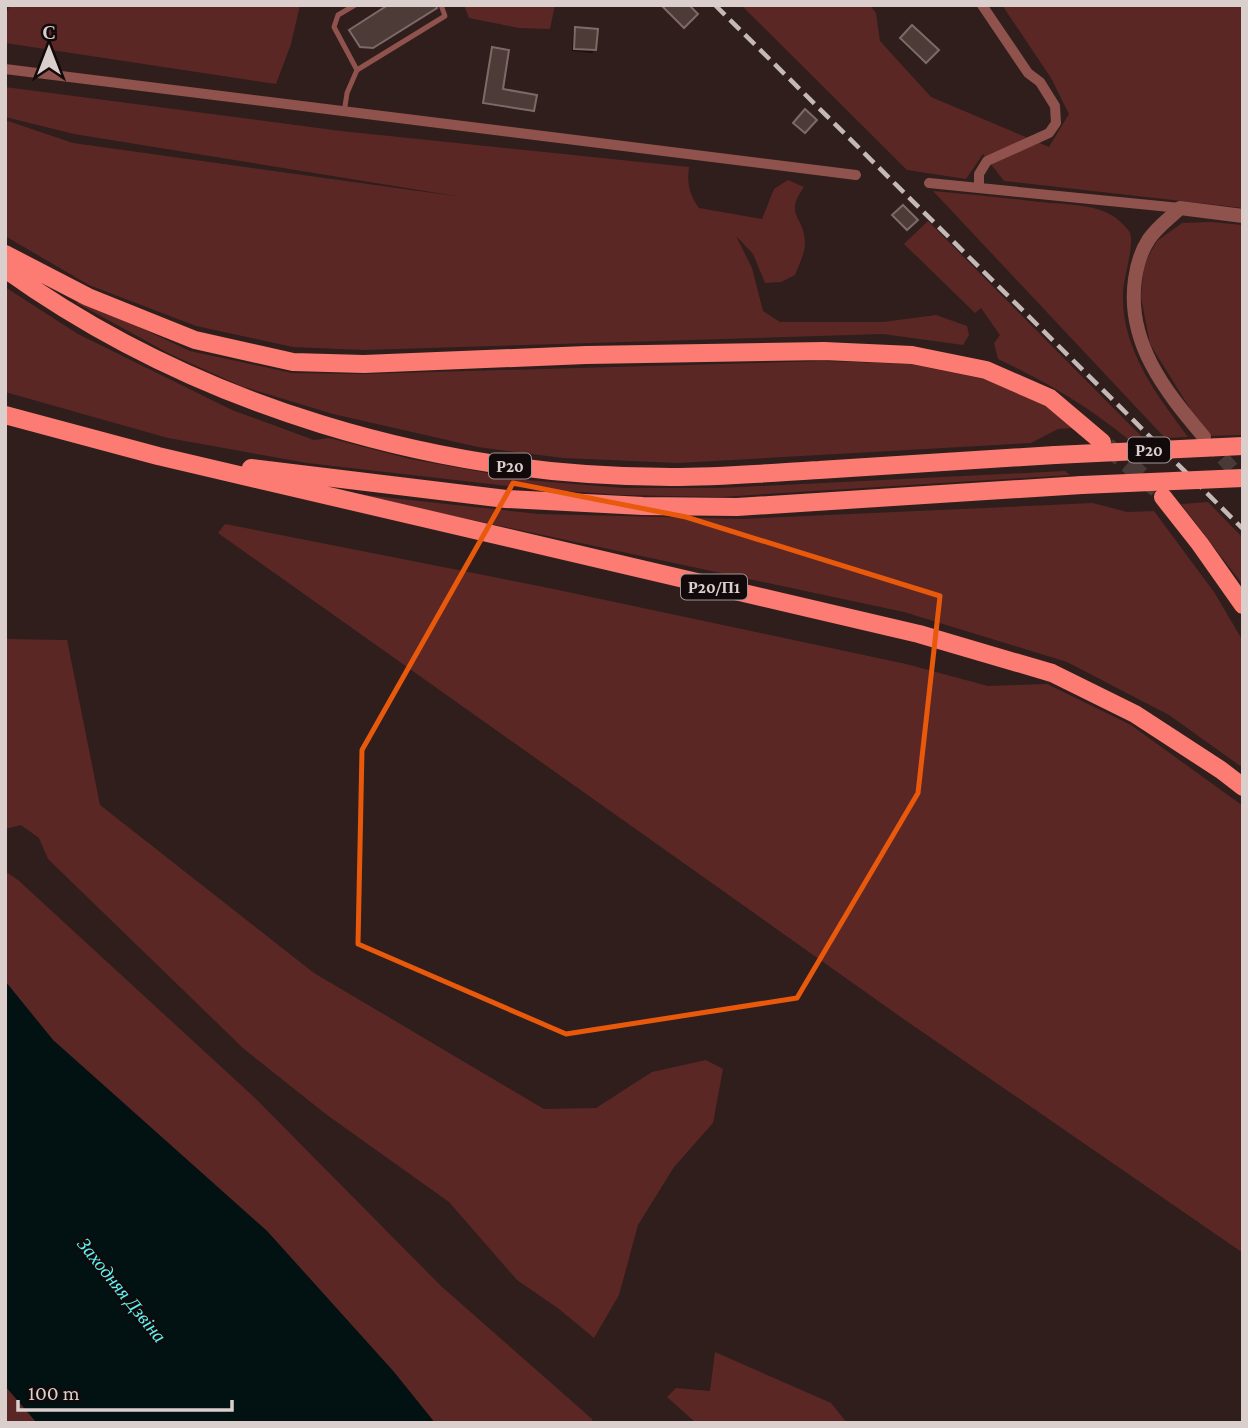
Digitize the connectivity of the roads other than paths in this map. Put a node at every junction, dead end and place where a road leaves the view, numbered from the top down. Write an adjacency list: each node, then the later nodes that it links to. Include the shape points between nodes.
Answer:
1 (355, 5): 5 (lane, via 338,15 334,27)
2 (441, 5): 5 (lane, via 445,16)
3 (982, 5): 9 (street, via 1028,73 1040,82 1055,106 1056,123 1049,133 987,161 979,174)
4 (5, 69): 6 (street)
5 (357, 70): 6 (lane, via 346,93)
6 (344, 113): 7 (street)
7 (856, 174)
8 (929, 183): 9 (street)
9 (979, 188): 10 (street)
10 (1180, 208): 11 (street); 15 (street, via 1150,237 1137,261 1135,320 1142,348 1170,396)
11 (1243, 216)
12 (5, 254): 16 (main road, via 88,297 195,340 293,362 364,365 824,351 912,355 986,370 1049,398)
13 (5, 268): 17 (main road, Р20, bridge, via 91,326 239,395 393,443 491,463 573,473 671,477)
14 (5, 415): 18 (main road, Р20)
15 (1204, 437)
16 (1102, 442)
17 (1243, 446)
18 (158, 456): 19 (main road, Р20, bridge, via 506,499 643,506 737,507); 22 (main road, Р20/П1, via 919,634 1052,673 1135,714)
19 (1243, 478)
20 (1163, 498): 21 (main road)
21 (1243, 605)
22 (1243, 787)

